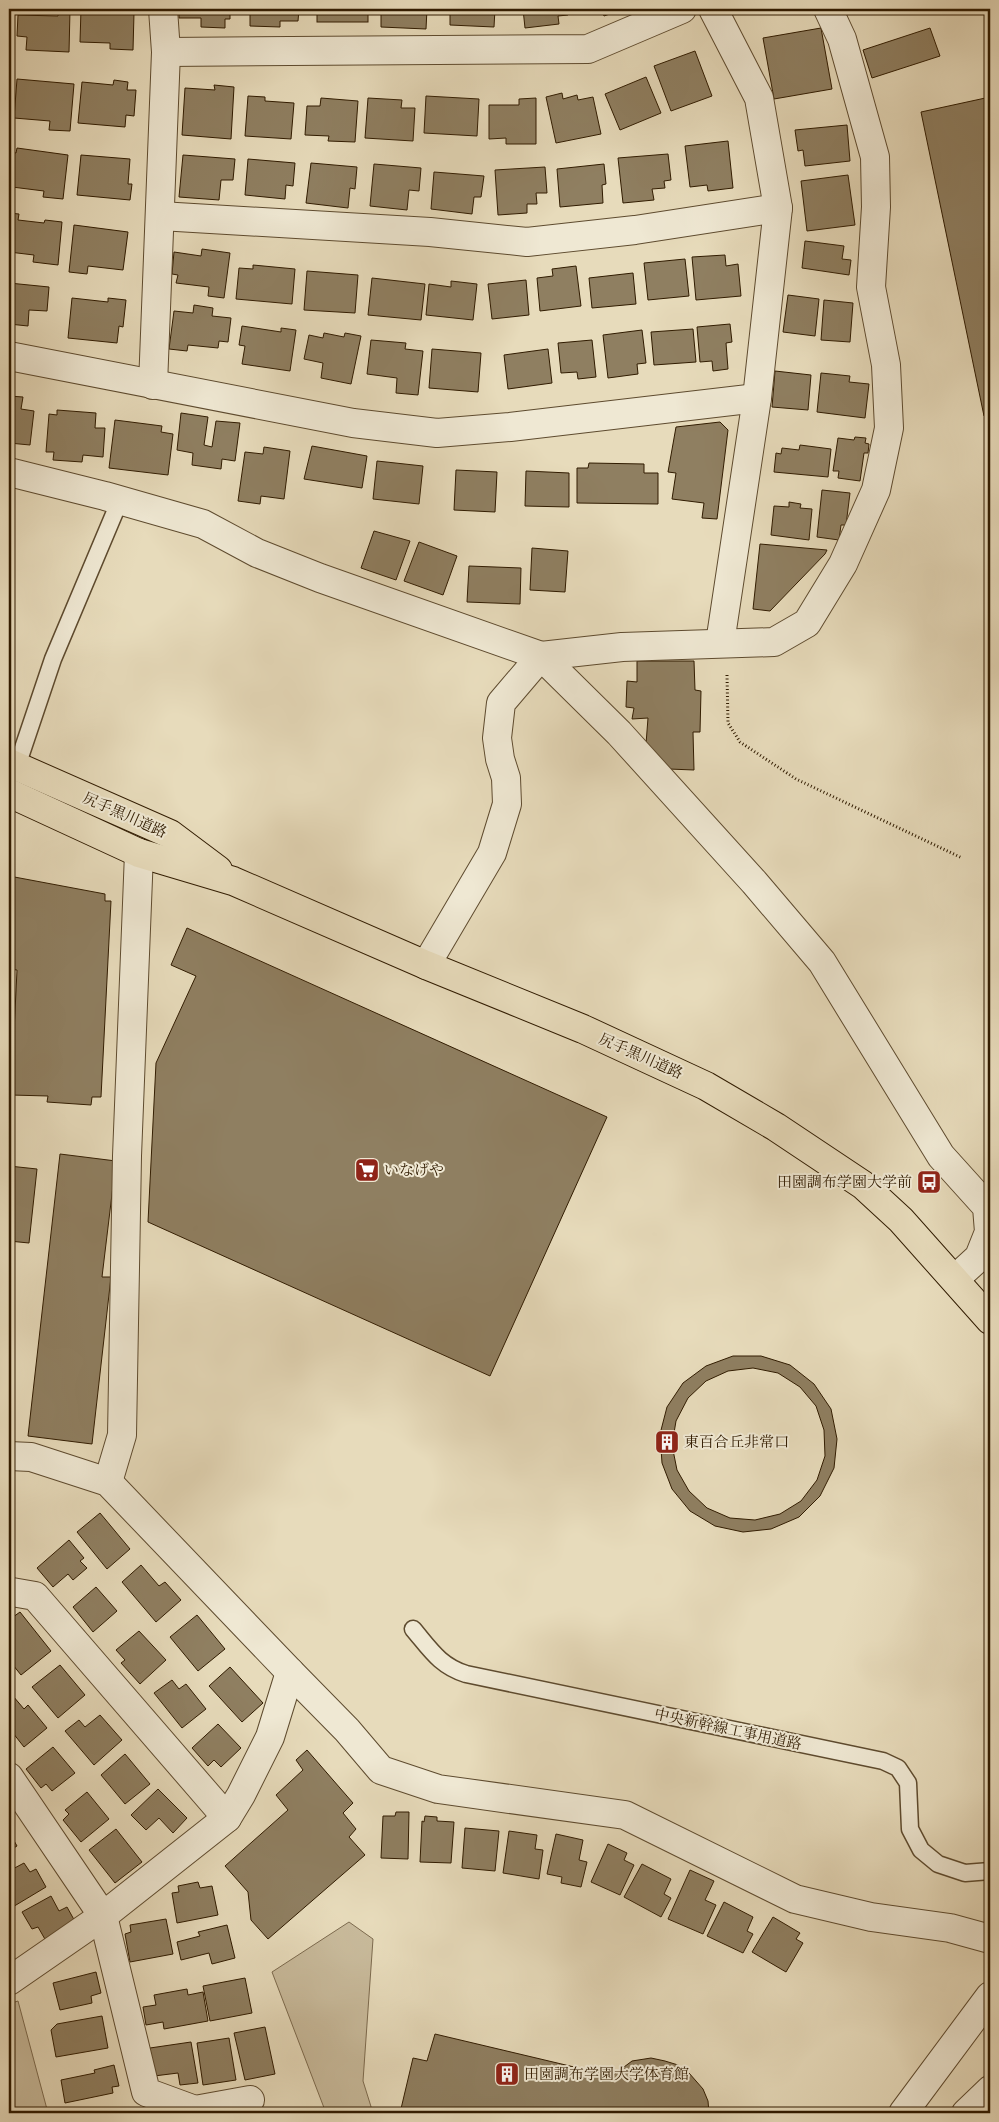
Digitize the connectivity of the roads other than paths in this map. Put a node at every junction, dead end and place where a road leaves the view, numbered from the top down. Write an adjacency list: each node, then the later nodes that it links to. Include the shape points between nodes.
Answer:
1 (163, 9): 5 (street)
2 (682, 9): 5 (street, via 588,49)
3 (713, 9): 6 (street, via 758,98)
4 (828, 9): 13 (street, via 842,39 876,157 871,287 886,365 889,428 876,490 843,564 807,623 774,642)
5 (166, 52): 7 (street)
6 (778, 208): 7 (street, via 635,230 526,242 430,232); 10 (street)
7 (160, 216): 9 (street)
8 (9, 356): 9 (street)
9 (153, 385): 10 (street, via 353,423 438,433)
10 (757, 398): 13 (street)
11 (9, 472): 12 (street)
12 (120, 500): 14 (street, via 203,524 257,553); 15 (lane)
13 (720, 643): 14 (street, via 622,646)
14 (541, 656): 19 (street, via 501,703 497,738 506,778 507,804 492,853); 20 (street, via 619,733 822,962 941,1156 987,1207 989,1232 979,1257)
15 (13, 764): 18 (main road, 尻手黒川道路, via 170,834)
16 (9, 793): 17 (main road, 尻手黒川道路)
17 (140, 852): 18 (main road, 尻手黒川道路); 23 (street, via 127,1156 122,1435)
18 (233, 881): 19 (main road, 尻手黒川道路)
19 (426, 965): 20 (main road, 尻手黒川道路, via 583,1030 706,1086 745,1108 863,1185 901,1220)
20 (955, 1280): 21 (main road, 尻手黒川道路)
21 (990, 1320)
22 (9, 1456): 23 (street, via 31,1456)
23 (108, 1482): 26 (street)
24 (9, 1594): 28 (street, via 35,1596)
25 (414, 1629): 29 (lane, 中央新幹線工事用道路, via 440,1662 466,1674 883,1761 898,1768 908,1782 910,1829 921,1850 938,1864 965,1873)
26 (290, 1672): 28 (street, via 270,1738); 31 (street, via 381,1770 438,1789 625,1816 795,1900)
27 (9, 1777): 30 (street)
28 (227, 1818): 30 (street)
29 (990, 1871)
30 (103, 1916): 32 (street); 35 (street, via 146,2092 195,2110)
31 (990, 1938)
32 (9, 1981)
33 (990, 1996): 36 (street)
34 (990, 2090): 37 (street)
35 (250, 2100)
36 (904, 2113)
37 (966, 2113)

